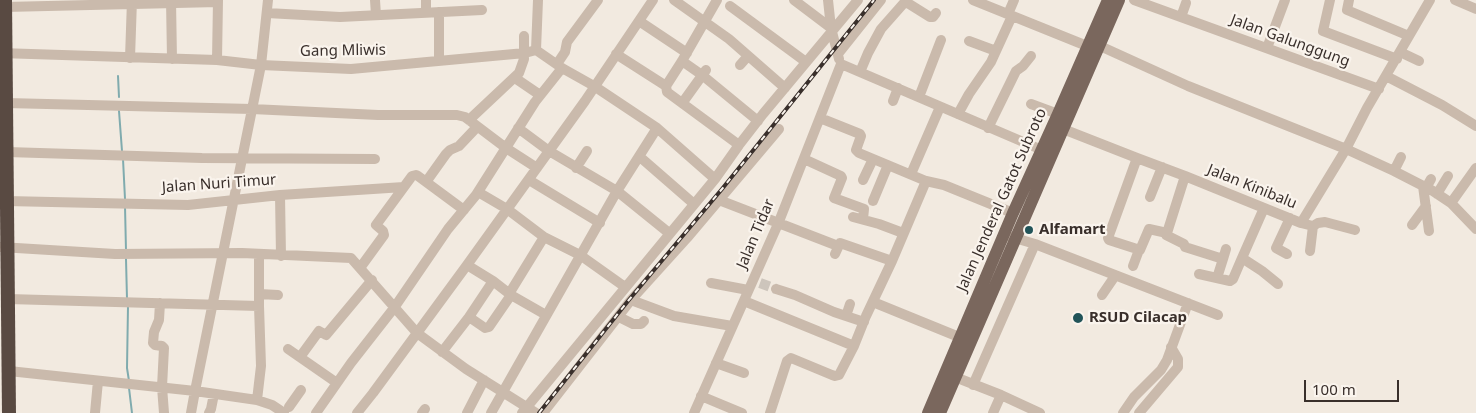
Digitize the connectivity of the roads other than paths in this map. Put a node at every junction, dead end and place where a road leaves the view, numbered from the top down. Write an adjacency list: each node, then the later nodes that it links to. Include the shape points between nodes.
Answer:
1 (268, 0): 33 (street)
2 (375, 0): 35 (street)
3 (426, 0): 31 (street)
4 (538, 0): 47 (street)
5 (598, 0): 66 (street, via 567,42)
6 (653, 0): 39 (street)
7 (674, 0): 38 (street)
8 (717, 0): 38 (street)
9 (794, 0): 40 (street)
10 (828, 0): 40 (street)
11 (858, 0): 40 (street)
12 (881, 0): 52 (street)
13 (1014, 0): 36 (street)
14 (1108, 0): 45 (main road, Jalan Jenderal Gatot Subroto)
15 (1119, 0): 45 (main road, Jalan Jenderal Gatot Subroto)
16 (1134, 0): 37 (street, Jalan Galunggung)
17 (1285, 0): 46 (street)
18 (1330, 0): 53 (street, via 1322,31)
19 (1349, 0): 42 (street, via 1347,10)
20 (1430, 0): 42 (street, Jalan Kinibalu)
21 (1455, 0): 29 (street)
22 (218, 1): 25 (street); 59 (street)
23 (977, 1): 36 (street)
24 (132, 2): 25 (street); 27 (street); 57 (street)
25 (171, 2): 58 (street)
26 (1186, 3): 37 (street)
27 (5, 4): 49 (highway)
28 (730, 6): 62 (street)
29 (1476, 9)
30 (482, 10): 32 (street)
31 (426, 12): 32 (street); 35 (street)
32 (438, 12): 60 (street)
33 (267, 13): 35 (street, via 340,17); 65 (street)
34 (936, 13): 67 (street, via 930,17 904,2 881,29)
35 (376, 15)
36 (1010, 15): 45 (street); 48 (street)
37 (1181, 17): 46 (street, Jalan Galunggung)
38 (704, 21): 54 (street); 56 (street)
39 (639, 22): 51 (street); 56 (street)
40 (831, 29): 52 (street); 62 (street)
41 (524, 36): 50 (street)
42 (1409, 36): 53 (street, Jalan Kinibalu)
43 (941, 40): 77 (street)
44 (969, 41): 48 (street)
45 (1094, 46): 85 (main road, Jalan Jenderal Gatot Subroto); 96 (main road, Jalan Jenderal Gatot Subroto); 99 (street)
46 (1268, 48): 75 (street, Jalan Galunggung)
47 (536, 50): 50 (street, Gang Mliwis); 66 (street)
48 (996, 51): 84 (street)
49 (3, 53): 57 (street, Gang Mliwis); 80 (highway)
50 (525, 53): 60 (street, Gang Mliwis); 70 (street)
51 (616, 54): 71 (street); 72 (street)
52 (838, 54): 64 (street)
53 (1399, 55): 61 (street); 69 (street, Jalan Kinibalu)
54 (748, 56): 63 (street); 73 (street)
55 (1031, 56): 94 (street, via 1016,71)
56 (685, 57): 68 (street); 72 (street)
57 (130, 58): 58 (street, Gang Mliwis)
58 (172, 59): 59 (street, Gang Mliwis)
59 (217, 60): 65 (street, Gang Mliwis)
60 (439, 60): 65 (street, Gang Mliwis, via 351,69)
61 (1419, 61)
62 (806, 62): 73 (street)
63 (740, 64)
64 (841, 64): 67 (street); 86 (street, Jalan Tidar)
65 (261, 65): 83 (street)
66 (559, 66): 71 (street); 76 (street)
67 (860, 72): 74 (street)
68 (704, 73): 79 (street); 89 (street)
69 (1386, 76): 75 (street, Jalan Kinibalu); 90 (street)
70 (515, 78): 76 (street); 88 (street)
71 (594, 86): 93 (street); 103 (street)
72 (666, 86): 79 (street, via 667,92)
73 (785, 88): 89 (street)
74 (898, 88): 77 (street); 78 (street)
75 (1379, 89): 99 (street, Jalan Kinibalu)
76 (540, 95): 92 (street)
77 (919, 97): 82 (street)
78 (893, 101)
79 (682, 102): 97 (street)
80 (6, 103): 83 (street); 87 (highway)
81 (1031, 104): 85 (street)
82 (940, 107): 84 (street); 117 (street)
83 (252, 110): 88 (street, via 457,115); 104 (street)
84 (958, 114): 94 (street)
85 (1058, 114): 100 (main road, Jalan Jenderal Gatot Subroto)
86 (820, 118): 109 (street, Jalan Tidar); 110 (street, via 860,134 856,151)
87 (3, 120): 102 (highway)
88 (469, 120): 91 (street)
89 (758, 121): 97 (street)
90 (1476, 126)
91 (477, 128): 98 (street); 125 (street, via 446,154)
92 (518, 128): 98 (street); 103 (street)
93 (657, 128): 105 (street); 121 (street)
94 (988, 128): 100 (street)
95 (779, 129): 133 (street)
96 (1063, 129): 107 (street, Jalan Kinibalu); 155 (main road, Jalan Jenderal Gatot Subroto)
97 (739, 145): 121 (street)
98 (506, 148): 113 (street); 129 (street)
99 (1346, 149): 116 (street); 145 (street, Jalan Kinibalu)
100 (1042, 150): 142 (main road, Jalan Jenderal Gatot Subroto)
101 (587, 151): 114 (street)
102 (7, 152): 104 (street); 120 (highway)
103 (548, 152): 113 (street); 114 (street)
104 (242, 157): 108 (street); 132 (street)
105 (640, 157): 128 (street); 137 (street)
106 (1401, 157): 116 (street)
107 (1137, 158): 112 (street, Jalan Kinibalu); 159 (street, via 1108,238)
108 (375, 159)
109 (804, 159): 146 (street, Jalan Tidar); 153 (street, via 842,177 834,198 864,209 858,218)
110 (873, 159): 111 (street); 123 (street)
111 (888, 165): 117 (street); 135 (street)
112 (1162, 167): 118 (street, Jalan Kinibalu); 131 (street)
113 (537, 168): 122 (street)
114 (576, 168): 128 (street)
115 (1476, 168): 136 (street)
116 (1394, 172): 127 (street)
117 (911, 174): 124 (street)
118 (1185, 176): 138 (street, Jalan Kinibalu); 156 (street)
119 (1448, 176): 127 (street)
120 (3, 179): 134 (highway)
121 (715, 179): 137 (street)
122 (529, 180): 140 (street); 144 (street)
123 (863, 180)
124 (926, 181): 142 (street); 153 (street)
125 (426, 182): 126 (street, Jalan Nuri Timur, via 416,175); 141 (street)
126 (404, 186): 130 (street, Jalan Nuri Timur); 170 (street, via 376,225 384,235)
127 (1430, 188): 136 (street); 139 (street)
128 (618, 191): 144 (street); 152 (street)
129 (478, 192): 140 (street); 141 (street)
130 (280, 195): 132 (street, Jalan Nuri Timur); 164 (street)
131 (1150, 197)
132 (233, 199): 134 (street, Jalan Nuri Timur, via 188,205); 161 (street)
133 (719, 200): 146 (street); 185 (street)
134 (6, 201): 158 (highway)
135 (872, 201)
136 (1451, 203): 149 (street)
137 (694, 204): 152 (street)
138 (1264, 208): 143 (street, Jalan Kinibalu); 166 (street)
139 (1425, 208): 147 (street); 151 (street)
140 (506, 209): 154 (street); 168 (street)
141 (464, 210): 194 (street)
142 (1013, 213): 155 (main road, Jalan Jenderal Gatot Subroto)
143 (1290, 218): 145 (street, Jalan Kinibalu); 163 (street, via 1276,248)
144 (600, 223): 165 (street)
145 (1301, 223): 148 (street)
146 (778, 224): 167 (street, via 836,250 842,243); 178 (street, Jalan Tidar)
147 (1412, 225)
148 (1312, 226): 150 (street, via 1325,222); 160 (street)
149 (1476, 228)
150 (1355, 230)
151 (1429, 232)
152 (669, 233): 179 (street)
153 (903, 233): 167 (street)
154 (544, 237): 165 (street); 182 (street)
155 (1010, 237): 157 (street); 204 (main road, Jalan Jenderal Gatot Subroto); 213 (main road, Jalan Jenderal Gatot Subroto)
156 (1166, 237): 159 (street, via 1149,229); 173 (street, via 1184,244 1185,248 1224,254)
157 (1035, 244): 172 (street); 217 (street)
158 (4, 247): 161 (street, via 126,254); 186 (highway)
159 (1139, 250): 169 (street)
160 (1310, 251)
161 (223, 253): 162 (street); 192 (street)
162 (260, 254): 164 (street); 181 (street)
163 (1287, 254)
164 (281, 256): 170 (street, via 351,258)
165 (580, 256): 179 (street); 195 (street)
166 (1242, 258): 173 (street, via 1234,279 1229,282); 177 (street, via 1264,267)
167 (892, 262): 188 (street)
168 (467, 266): 175 (street); 203 (street)
169 (1133, 266)
170 (360, 268): 174 (street)
171 (1199, 274): 173 (street)
172 (1115, 276): 184 (street); 190 (street)
173 (1217, 278)
174 (372, 280): 194 (street); 208 (street, via 326,335 319,330)
175 (493, 281): 182 (street); 198 (street)
176 (711, 283): 178 (street)
177 (1278, 284)
178 (754, 285): 187 (street, Jalan Tidar)
179 (625, 287): 227 (street)
180 (776, 289): 197 (street)
181 (259, 294): 183 (street); 193 (street)
182 (510, 294): 195 (street); 198 (street, via 489,327 485,328)
183 (278, 295)
184 (1102, 295)
185 (632, 300): 199 (street); 202 (street, via 674,316)
186 (6, 301): 189 (street); 210 (highway)
187 (744, 301): 202 (street, Jalan Tidar); 205 (street)
188 (873, 302): 201 (street); 204 (street)
189 (160, 303): 192 (street); 218 (street, via 153,343 164,348)
190 (1188, 303): 196 (street); 212 (street)
191 (850, 304): 197 (street)
192 (212, 305): 193 (street); 220 (street)
193 (259, 306): 226 (street, via 261,366)
194 (394, 308): 203 (street); 216 (street)
195 (546, 314): 221 (street)
196 (1218, 315)
197 (846, 316): 201 (street)
198 (469, 317): 207 (street)
199 (619, 317): 200 (street, via 633,324); 240 (street)
200 (644, 321)
201 (864, 322): 205 (street)
202 (732, 326): 209 (street, Jalan Tidar)
203 (417, 333): 207 (street); 236 (street)
204 (960, 337): 213 (main road, Jalan Jenderal Gatot Subroto)
205 (854, 346): 243 (street, via 838,376 789,358)
206 (288, 349): 208 (street)
207 (442, 352): 214 (street)
208 (300, 357): 216 (street)
209 (716, 363): 211 (street); 225 (street, Jalan Tidar)
210 (8, 371): 215 (street); 223 (highway)
211 (744, 373)
212 (1165, 373): 247 (street, via 1134,397); 248 (street)
213 (950, 375): 217 (street); 244 (main road, Jalan Jenderal Gatot Subroto); 245 (main road, Jalan Jenderal Gatot Subroto)
214 (484, 380): 221 (street); 237 (street)
215 (98, 381): 218 (street); 231 (street)
216 (337, 383): 235 (street)
217 (974, 385): 224 (street)
218 (162, 387): 220 (street); 232 (street)
219 (301, 390): 228 (street)
220 (195, 391): 222 (street); 233 (street)
221 (503, 392): 227 (street); 238 (street)
222 (214, 394): 226 (street); 234 (street)
223 (4, 395): 230 (highway)
224 (1001, 395): 229 (street); 246 (street)
225 (701, 396): 241 (street, Jalan Tidar); 242 (street)
226 (257, 400): 228 (street)
227 (524, 410): 239 (street)
228 (286, 411)
229 (1036, 412)
230 (8, 413)
231 (95, 413)
232 (164, 413)
233 (191, 413)
234 (209, 413)
235 (316, 413)
236 (357, 413)
237 (466, 413)
238 (491, 413)
239 (536, 413)
240 (543, 413)
241 (694, 413)
242 (742, 413)
243 (770, 413)
244 (928, 413)
245 (940, 413)
246 (994, 413)
247 (1123, 413)
248 (1139, 413)

